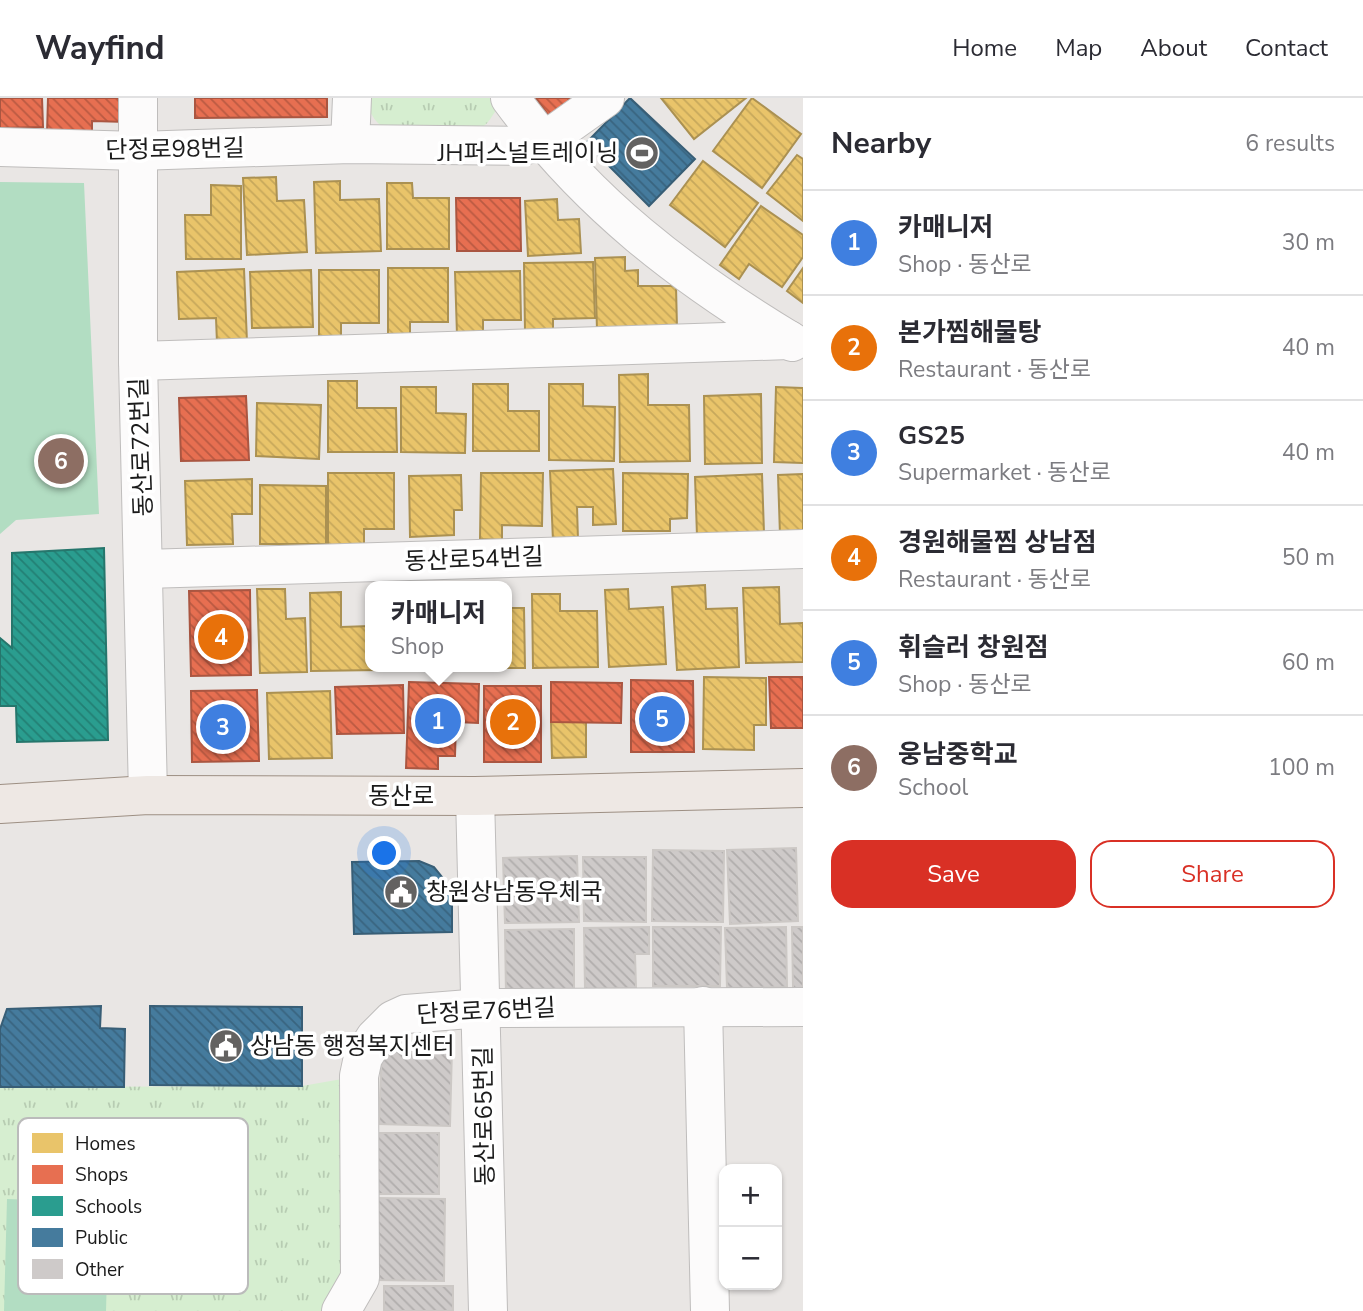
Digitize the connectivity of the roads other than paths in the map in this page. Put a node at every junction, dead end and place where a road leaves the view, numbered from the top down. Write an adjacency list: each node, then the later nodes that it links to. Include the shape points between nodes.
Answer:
1 (138, 98): 8 (lane, 동산로72번길)
2 (352, 98): 6 (lane)
3 (510, 98): 5 (lane)
4 (605, 98): 5 (lane, 단정로98번길)
5 (546, 140): 6 (lane, 단정로98번길, via 509,147); 9 (lane, via 589,191 644,242)
6 (350, 144): 8 (lane, 단정로98번길)
7 (0, 147): 8 (lane, 단정로98번길)
8 (138, 151): 10 (lane, 동산로72번길)
9 (796, 344): 10 (lane)
10 (138, 361): 12 (lane, 동산로72번길)
11 (803, 548): 12 (lane, 동산로54번길)
12 (145, 569): 14 (lane, 동산로72번길)
13 (803, 788): 15 (main road, 동산로)
14 (148, 795): 15 (main road, 동산로); 16 (main road, 동산로)
15 (475, 796): 19 (lane, 동산로65번길)
16 (0, 804)
17 (703, 1006): 18 (lane, 단정로76번길); 19 (lane, 단정로76번길); 22 (lane)
18 (803, 1007)
19 (482, 1008): 20 (lane, 단정로76번길, via 406,1014 384,1027 363,1057 359,1076 360,1278); 21 (lane, 동산로65번길)
20 (341, 1311)
21 (488, 1311)
22 (710, 1311)

